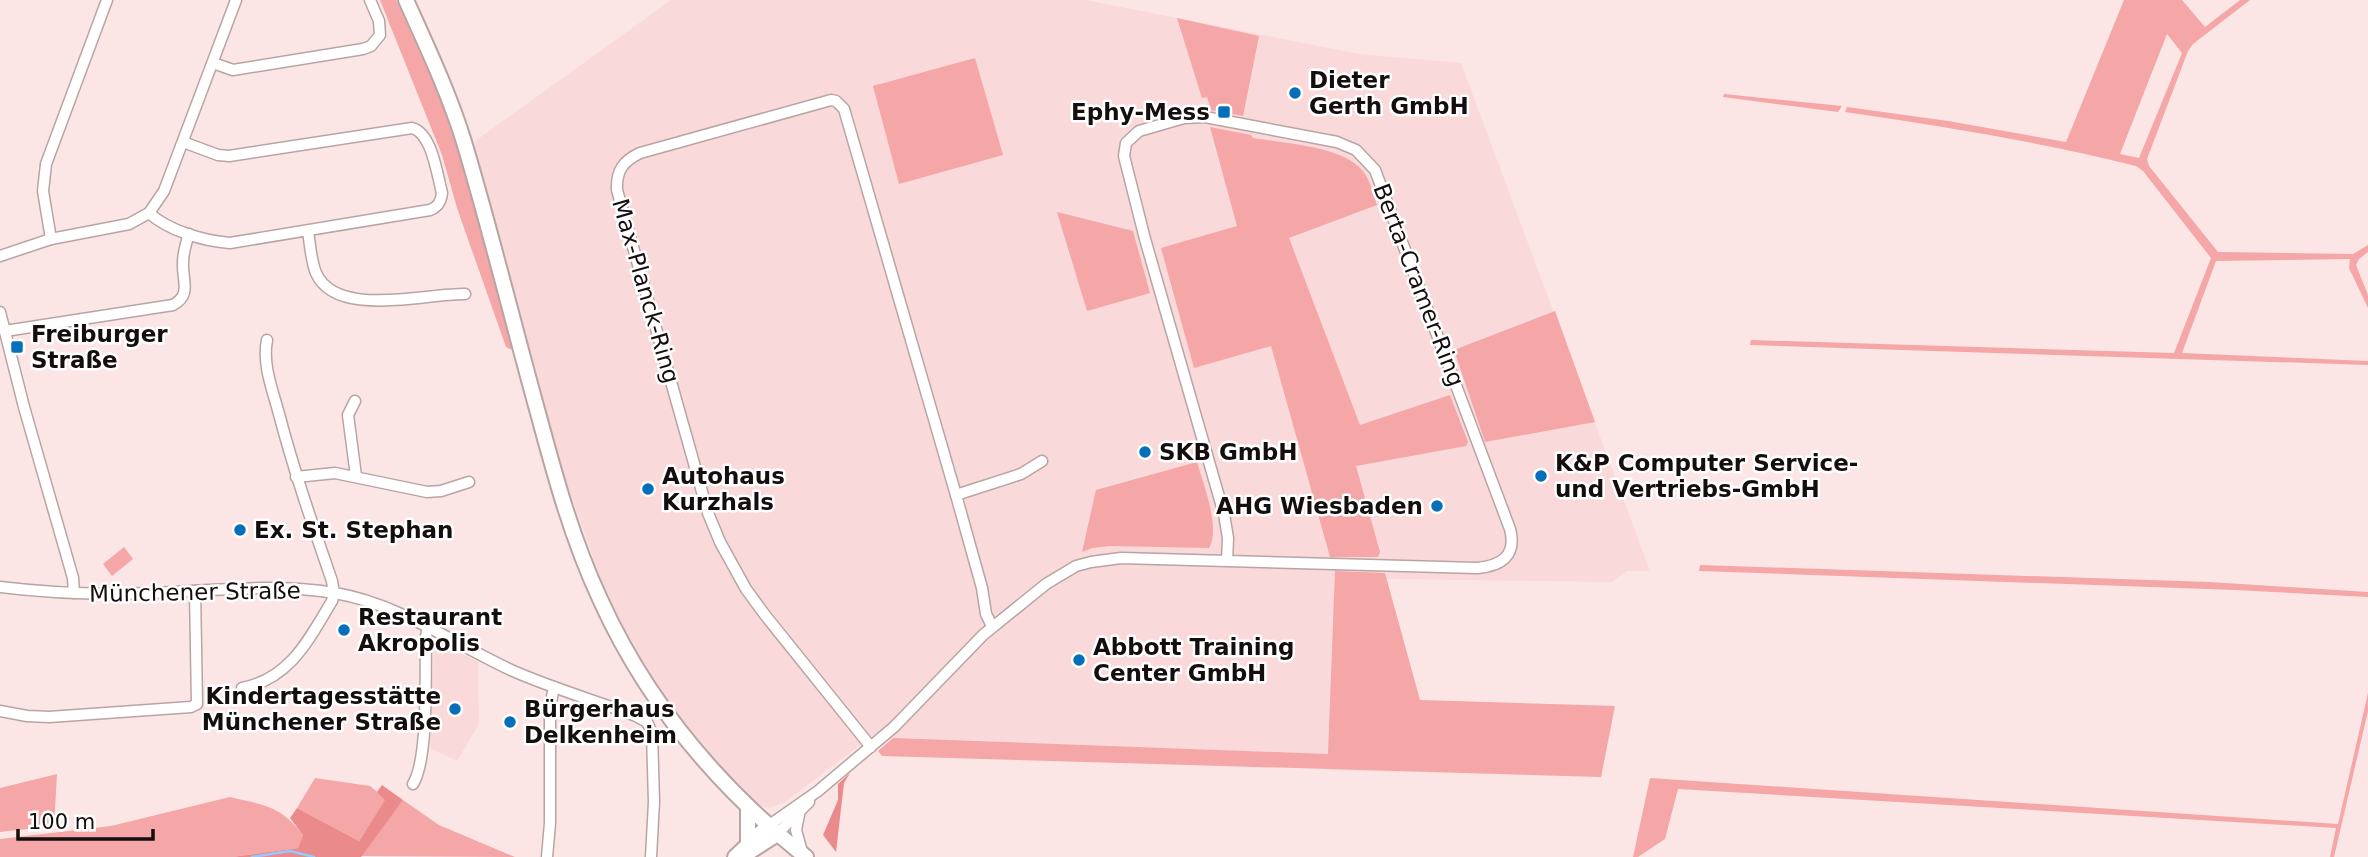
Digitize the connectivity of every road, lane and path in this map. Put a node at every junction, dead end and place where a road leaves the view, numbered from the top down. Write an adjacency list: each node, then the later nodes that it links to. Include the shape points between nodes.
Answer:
1 (107, 0): 10 (street, via 44,171)
2 (236, 0): 5 (street)
3 (370, 0): 5 (street, via 380,35 371,46 233,70)
4 (407, 0): 35 (main road, via 465,144 556,477 587,568 613,625 655,696 704,760)
5 (213, 63): 6 (street)
6 (183, 142): 7 (street, via 164,191); 8 (street, via 229,156 412,128 425,135 442,193 435,208)
7 (149, 213): 9 (street, via 159,222); 10 (street, via 129,224)
8 (308, 231): 9 (street, via 230,243); 12 (street, via 317,275 340,295 385,300)
9 (189, 233): 14 (street, via 182,267 186,291 180,302)
10 (51, 239): 11 (street)
11 (0, 256)
12 (465, 294)
13 (0, 312): 14 (street)
14 (5, 331): 25 (street)
15 (267, 340): 19 (street, via 265,359)
16 (355, 401): 18 (street, via 348,415)
17 (1042, 461): 21 (street, via 1021,474)
18 (356, 476): 19 (street, via 321,473); 20 (street, via 427,492)
19 (296, 477): 26 (street)
20 (469, 482)
21 (956, 495): 27 (street, Max-Planck-Ring); 32 (street, Max-Planck-Ring, via 848,116 840,105 831,100 640,153 624,163 617,190 712,523 746,589)
22 (1227, 561): 22 (street, Berta-Cramer-Ring, via 1476,568 1502,561 1512,541 1375,170 1356,150 1337,142 1196,117 1139,131 1126,143 1124,156 1224,514); 27 (street, Berta-Cramer-Ring, via 1121,558 1076,566)
23 (0, 587): 25 (street, Münchener Straße)
24 (195, 591): 25 (street, Münchener Straße); 26 (street, Münchener Straße, via 284,587); 31 (street, via 197,704 49,717)
25 (74, 593)
26 (334, 593): 28 (street, Münchener Straße); 30 (street, via 300,653 270,678)
27 (992, 626): 32 (street)
28 (428, 627): 29 (street, Münchener Straße); 33 (street, via 423,749)
29 (554, 687): 40 (street); 41 (street, Münchener Straße, via 636,716 650,727)
30 (242, 688)
31 (0, 711)
32 (871, 747): 34 (street)
33 (413, 784)
34 (818, 791): 36 (street); 37 (street)
35 (748, 807): 37 (main road); 38 (main road)
36 (800, 813): 37 (street); 39 (street, via 796,830)
37 (773, 830): 38 (main road); 39 (main road)
38 (745, 850): 42 (main road)
39 (804, 856)
40 (547, 857)
41 (651, 857)
42 (735, 857)

